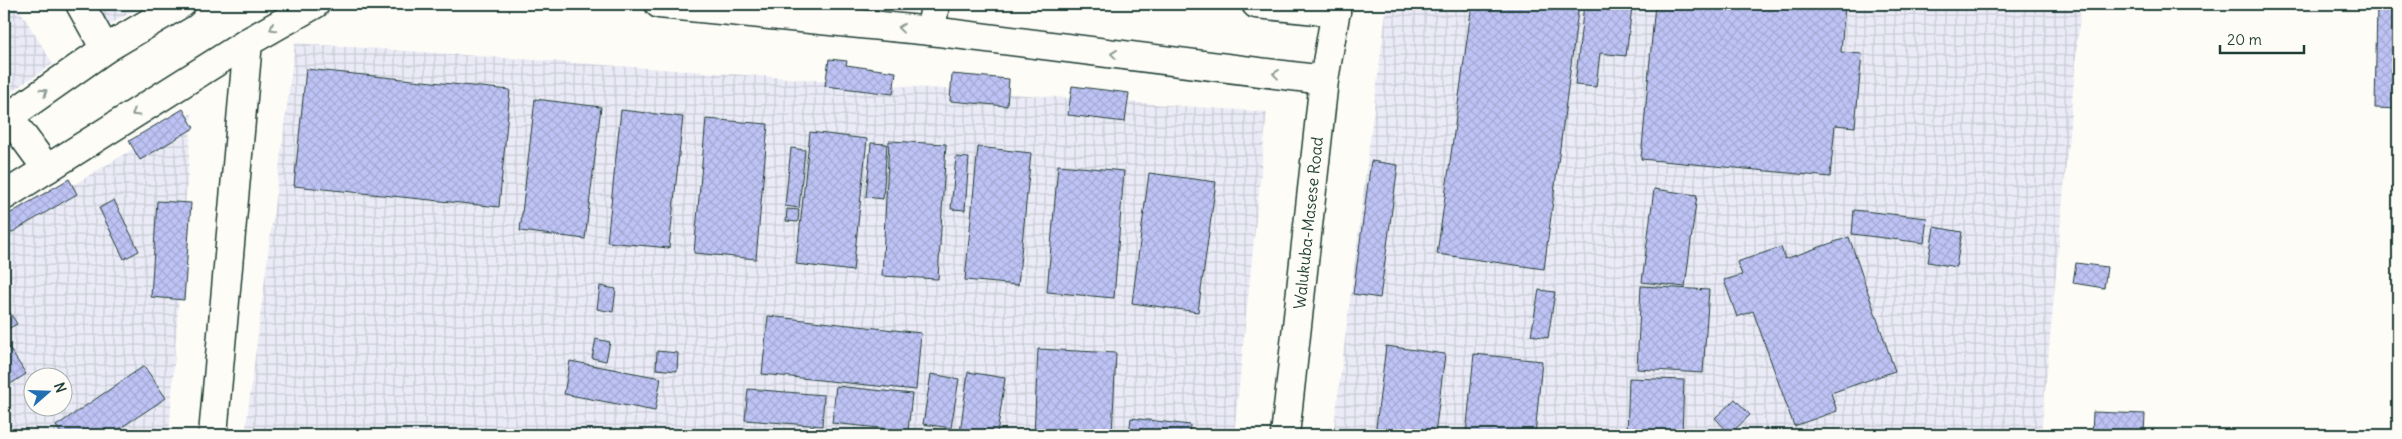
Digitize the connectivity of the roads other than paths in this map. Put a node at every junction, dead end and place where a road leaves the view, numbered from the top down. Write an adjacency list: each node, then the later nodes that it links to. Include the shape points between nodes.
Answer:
1 (80, 4): 11 (street)
2 (182, 4): 11 (street)
3 (315, 4): 10 (street, one-way to 10)
4 (659, 4): 7 (street)
5 (935, 4): 9 (street)
6 (1256, 4): 8 (street)
7 (722, 7): 9 (street, one-way to 7)
8 (1336, 8): 12 (street, Walukuba-Masese Road)
9 (931, 31): 12 (street, one-way to 9)
10 (248, 42): 14 (street, one-way to 14); 16 (street)
11 (105, 49): 13 (street, one-way to 11)
12 (1324, 80): 17 (street, Walukuba-Masese Road)
13 (6, 118): 14 (street)
14 (46, 169): 15 (street)
15 (4, 196)
16 (213, 435)
17 (1285, 435)

